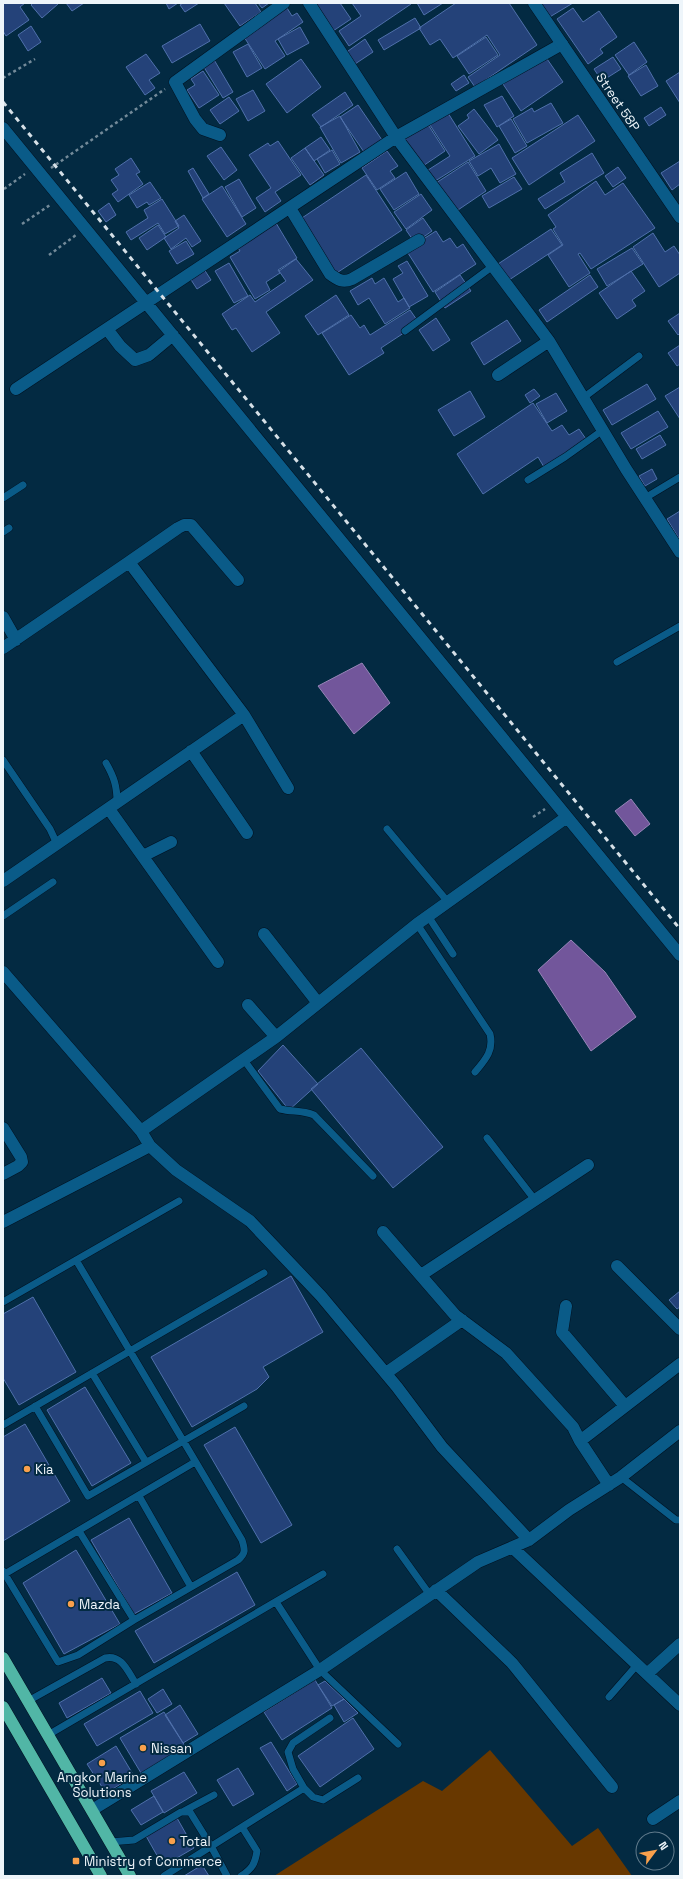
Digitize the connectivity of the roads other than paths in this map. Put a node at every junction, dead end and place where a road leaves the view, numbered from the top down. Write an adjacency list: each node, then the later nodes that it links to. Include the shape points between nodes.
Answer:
1 (284, 3): 6 (street, via 175,82 203,129)
2 (309, 3): 7 (street)
3 (534, 3): 4 (street, Street 58P)
4 (562, 44): 7 (street); 9 (street, Street 58P)
5 (3, 128): 12 (street)
6 (220, 135)
7 (396, 137): 8 (street); 11 (street)
8 (290, 208): 10 (street, via 330,274 346,282); 12 (street)
9 (680, 217)
10 (419, 240)
11 (492, 266): 14 (lane); 16 (street)
12 (146, 303): 13 (street); 15 (street)
13 (108, 329): 15 (street, via 120,346 135,360 149,355); 19 (street)
14 (405, 331)
15 (172, 335): 41 (street)
16 (549, 342): 18 (street); 20 (street)
17 (639, 356): 20 (lane)
18 (498, 376)
19 (16, 390)
20 (583, 398): 21 (street)
21 (602, 430): 23 (lane); 26 (street)
22 (680, 477): 26 (lane)
23 (528, 480)
24 (23, 484): 25 (lane)
25 (3, 498)
26 (645, 498): 27 (street)
27 (680, 552)
28 (128, 562): 29 (street, via 178,528 191,525); 32 (street); 35 (street)
29 (238, 580)
30 (3, 617): 32 (street)
31 (680, 626): 34 (lane)
32 (16, 640): 33 (street)
33 (3, 648)
34 (617, 662)
35 (244, 715): 36 (street); 39 (street)
36 (191, 751): 40 (street); 43 (street)
37 (3, 760): 45 (lane, via 50,829)
38 (106, 763): 40 (lane, via 117,787)
39 (288, 788)
40 (113, 806): 45 (street); 46 (street)
41 (567, 817): 49 (street); 55 (street)
42 (387, 829): 49 (lane)
43 (247, 833)
44 (171, 842): 46 (street)
45 (57, 844): 47 (street)
46 (143, 856): 56 (street)
47 (3, 881)
48 (53, 882): 50 (lane)
49 (448, 902): 51 (street)
50 (3, 916)
51 (428, 916): 52 (street); 54 (lane)
52 (417, 924): 58 (street); 62 (lane, via 490,1034 490,1052)
53 (264, 934): 58 (street)
54 (453, 954)
55 (680, 955)
56 (218, 962)
57 (3, 972): 64 (street)
58 (318, 1004): 60 (street)
59 (248, 1005): 60 (street)
60 (276, 1037): 61 (street)
61 (244, 1060): 64 (street); 69 (lane, via 280,1109 289,1112 304,1111 314,1115)
62 (475, 1072)
63 (3, 1128): 68 (street, via 22,1162)
64 (141, 1131): 66 (street)
65 (487, 1138): 70 (lane)
66 (150, 1146): 72 (street); 85 (street, via 176,1170 250,1221 321,1296)
67 (588, 1165): 70 (street)
68 (3, 1174)
69 (373, 1176)
70 (535, 1200): 77 (street)
71 (179, 1201): 74 (lane)
72 (3, 1222)
73 (383, 1232): 77 (street)
74 (76, 1260): 78 (lane); 82 (lane)
75 (617, 1266): 81 (street)
76 (264, 1273): 82 (lane)
77 (421, 1275): 80 (street)
78 (3, 1302)
79 (566, 1306): 88 (street, via 562,1332)
80 (462, 1320): 85 (street); 92 (street, via 506,1354 574,1427)
81 (680, 1329)
82 (130, 1351): 84 (lane); 91 (lane)
83 (680, 1364): 88 (street)
84 (92, 1373): 86 (lane); 93 (lane)
85 (386, 1373): 100 (street, via 442,1447)
86 (35, 1406): 89 (lane); 93 (lane, via 88,1496)
87 (244, 1406): 91 (lane)
88 (625, 1406): 92 (street)
89 (3, 1425)
90 (680, 1431): 95 (street)
91 (183, 1441): 93 (lane); 94 (lane)
92 (580, 1441): 96 (street)
93 (146, 1462)
94 (196, 1462): 97 (lane); 105 (lane, via 242,1540 245,1550 238,1560)
95 (621, 1477): 96 (street); 98 (lane, via 676,1520)
96 (609, 1485): 100 (street, via 569,1510)
97 (139, 1496): 99 (lane); 105 (lane)
98 (680, 1520)
99 (79, 1531): 103 (lane); 108 (lane)
100 (529, 1540): 101 (street)
101 (512, 1548): 106 (street, via 478,1562); 111 (street)
102 (397, 1549): 106 (lane)
103 (4, 1573): 108 (lane, via 58,1662 78,1655)
104 (323, 1574): 107 (lane)
105 (191, 1587): 108 (lane)
106 (433, 1592): 112 (street); 123 (street, via 512,1663)
107 (276, 1602): 112 (lane); 114 (lane)
108 (134, 1620)
109 (680, 1644): 113 (street)
110 (3, 1658): 116 (highway)
111 (637, 1665): 113 (street); 115 (lane)
112 (320, 1670): 121 (lane); 127 (street)
113 (647, 1674): 117 (street)
114 (136, 1684): 116 (lane, via 120,1660 112,1656); 120 (lane)
115 (608, 1697)
116 (28, 1701): 120 (highway)
117 (680, 1705)
118 (3, 1707): 134 (highway)
119 (330, 1718): 124 (lane, via 293,1743 288,1752)
120 (48, 1735): 127 (highway)
121 (398, 1744)
122 (358, 1778): 124 (lane, via 323,1800 313,1797)
123 (612, 1787)
124 (304, 1788): 130 (lane)
125 (214, 1795): 128 (lane)
126 (680, 1801): 129 (street)
127 (92, 1810): 131 (highway)
128 (184, 1811): 131 (lane, via 134,1840); 132 (lane, via 190,1812)
129 (653, 1819)
130 (242, 1827): 132 (lane); 137 (lane, via 257,1851 255,1864)
131 (110, 1842): 133 (highway)
132 (211, 1846): 135 (lane); 136 (lane)
133 (127, 1875)
134 (101, 1876)
135 (164, 1876)
136 (227, 1876)
137 (241, 1876)

